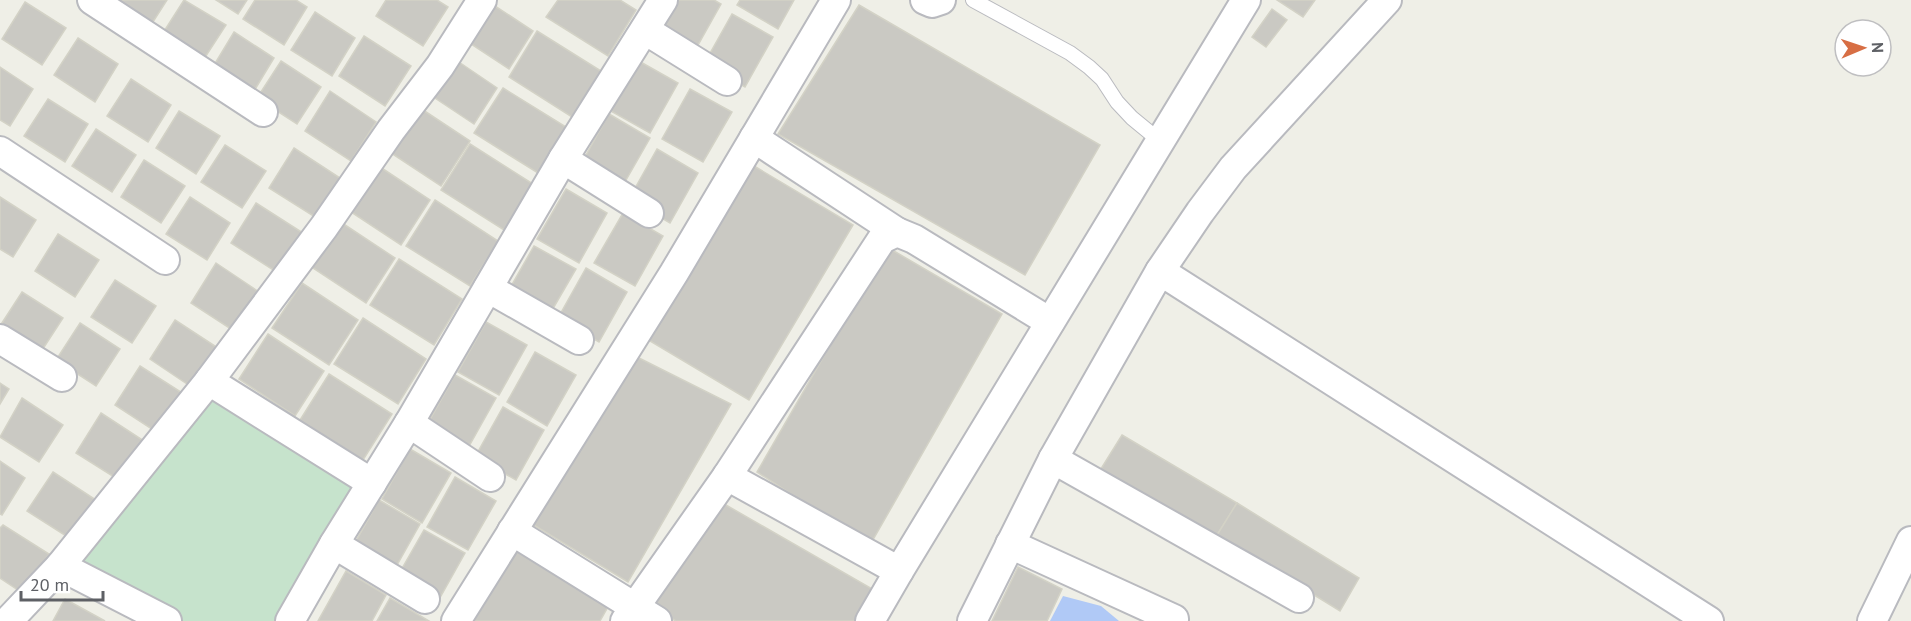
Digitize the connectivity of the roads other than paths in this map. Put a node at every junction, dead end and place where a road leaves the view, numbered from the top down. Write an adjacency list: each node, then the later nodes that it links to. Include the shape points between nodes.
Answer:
1 (92, 0): 12 (street)
2 (482, 0): 26 (street, via 440,66)
3 (663, 0): 10 (street)
4 (836, 0): 13 (street)
5 (925, 0): 6 (street)
6 (941, 0)
7 (973, 0): 14 (lane, via 1089,67 1132,118)
8 (1245, 0): 14 (street)
9 (1387, 0): 20 (street, via 1233,168)
10 (645, 30): 11 (street); 16 (street)
11 (727, 81)
12 (262, 112)
13 (754, 138): 18 (street); 32 (street)
14 (1160, 141): 22 (street)
15 (0, 150): 19 (street)
16 (563, 159): 17 (street); 21 (street)
17 (649, 213)
18 (897, 232): 22 (street); 29 (street, via 882,239)
19 (165, 260)
20 (1160, 271): 28 (street); 42 (street)
21 (488, 288): 24 (street); 27 (street)
22 (1050, 322): 37 (street)
23 (0, 339): 25 (street)
24 (579, 340)
25 (62, 377)
26 (209, 381): 31 (street); 36 (street)
27 (409, 423): 30 (street); 31 (street)
28 (1053, 459): 35 (street); 38 (street)
29 (727, 476): 37 (street); 40 (street)
30 (490, 477)
31 (372, 483): 34 (street)
32 (512, 531): 40 (street); 46 (street)
33 (1911, 541): 49 (street)
34 (334, 544): 39 (street); 45 (street)
35 (1010, 544): 41 (street); 48 (street)
36 (60, 566): 43 (street); 44 (street)
37 (899, 571): 47 (street)
38 (1299, 598)
39 (425, 599)
40 (638, 616)
41 (1174, 618)
42 (1702, 619)
43 (8, 621)
44 (167, 621)
45 (290, 621)
46 (456, 621)
47 (870, 621)
48 (972, 621)
49 (1872, 621)

